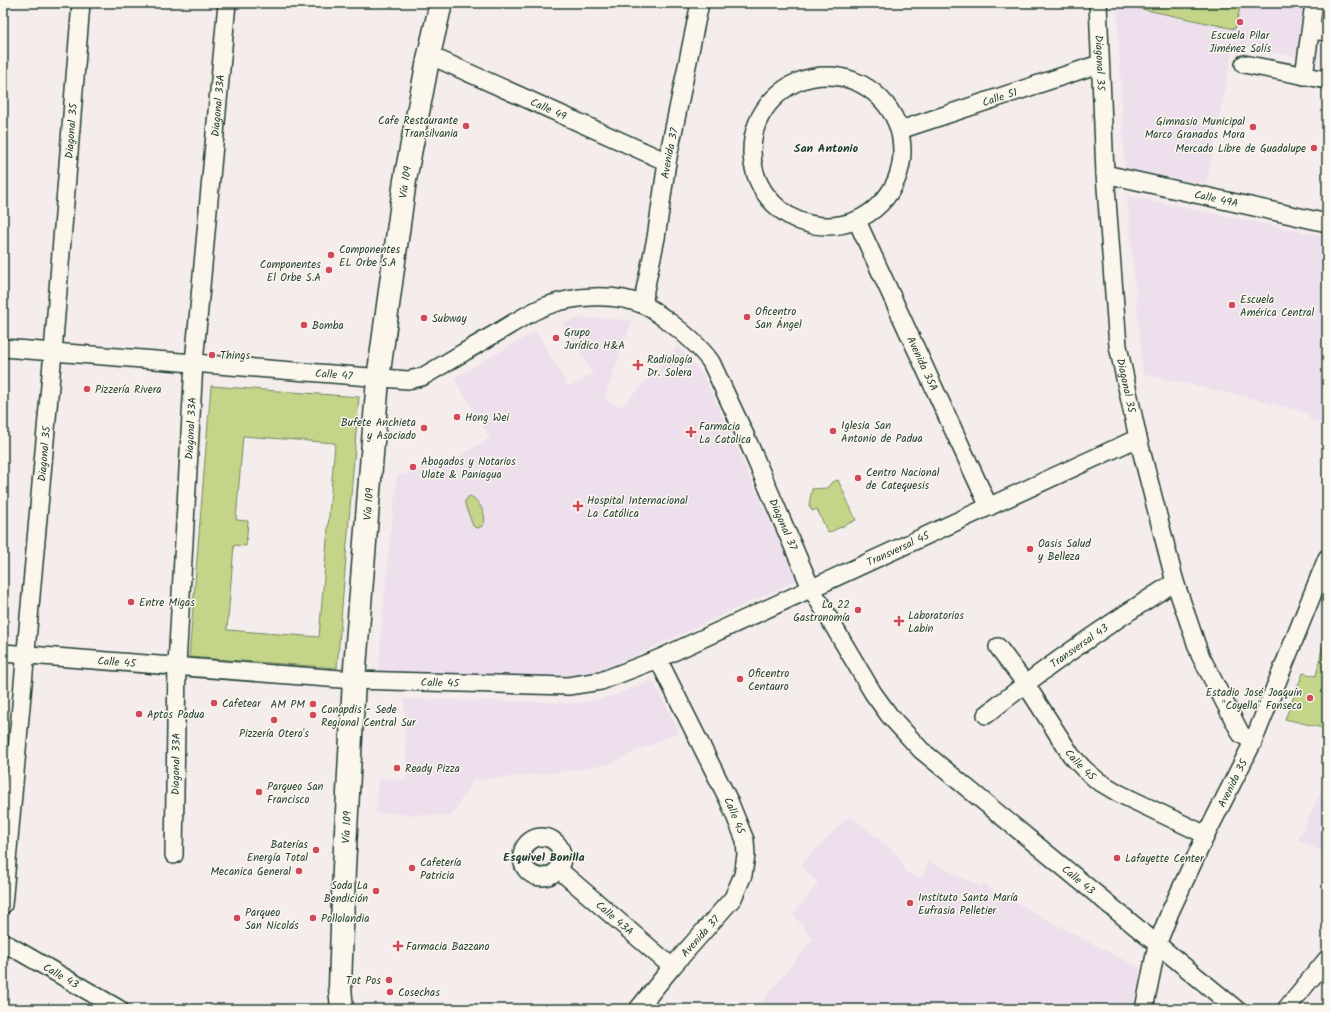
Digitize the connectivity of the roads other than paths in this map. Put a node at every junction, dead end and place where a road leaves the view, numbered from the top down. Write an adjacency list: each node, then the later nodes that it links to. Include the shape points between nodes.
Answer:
1 (81, 3): 20 (street, Diagonal 35)
2 (227, 3): 21 (street, Diagonal 33A)
3 (441, 3): 8 (main road, Vía 109)
4 (700, 3): 14 (street, Avenida 37)
5 (1098, 3): 9 (street, Diagonal 35)
6 (1314, 3): 7 (street)
7 (1319, 31): 11 (street)
8 (429, 55): 14 (street, Calle 49); 22 (main road, Vía 109, via 405,180)
9 (1100, 64): 13 (street, Calle 51); 15 (street, Diagonal 35)
10 (1244, 64): 11 (street)
11 (1304, 76): 12 (street)
12 (1327, 80)
13 (900, 130): 16 (street, via 902,155 898,175 889,194 875,210); 16 (street, via 891,111 875,92 854,80 830,75 805,79 783,90 765,107 754,129 751,154 755,178 768,199 781,212 809,225 833,227)
14 (667, 162): 18 (street, Avenida 37)
15 (1105, 174): 17 (street, Calle 49A); 23 (street, Diagonal 35, via 1118,346)
16 (857, 221): 24 (street, Avenida 35A)
17 (1327, 223)
18 (644, 305): 22 (street, Calle 47, via 593,296 546,306 422,377 408,380); 27 (street, Diagonal 37, via 683,332 711,362)
19 (3, 348): 20 (street, Calle 47)
20 (53, 352): 21 (street, Calle 47); 30 (street, Diagonal 35)
21 (194, 363): 22 (street, Calle 47); 32 (street, Diagonal 33A)
22 (378, 378): 33 (main road, Vía 109)
23 (1138, 438): 24 (street, Transversal 45); 26 (street, Diagonal 35)
24 (989, 507): 27 (street, Transversal 45)
25 (1327, 558): 36 (street, Avenida 35)
26 (1176, 582): 34 (street, Transversal 43, via 1121,616); 36 (street, Diagonal 35, via 1200,655 1242,734)
27 (811, 588): 31 (street, Transversal 45); 37 (street, Diagonal 37, via 873,693)
28 (998, 647): 34 (street, Calle 45)
29 (3, 653): 30 (street, Calle 45)
30 (25, 655): 32 (street, Calle 45); 42 (street, Diagonal 35)
31 (658, 659): 33 (street, Calle 45, via 601,681 568,686); 40 (street, Calle 45, via 729,801 745,840)
32 (177, 665): 33 (street, Calle 45); 39 (street, Diagonal 33A)
33 (354, 680): 48 (main road, Vía 109, via 344,868 340,987)
34 (1026, 683): 35 (street, Transversal 43); 38 (street, Calle 45, via 1071,755 1098,781)
35 (986, 715)
36 (1253, 742): 38 (street, Avenida 35)
37 (921, 750): 44 (street, Calle 43)
38 (1206, 835): 44 (street, Avenida 35)
39 (174, 855)
40 (746, 855): 46 (street, Avenida 37, via 744,875 733,898)
41 (558, 869): 46 (street, Calle 43A)
42 (3, 905)
43 (3, 942): 47 (street, Calle 43)
44 (1157, 945): 50 (street, Avenida 35); 51 (street, Calle 43)
45 (1327, 959): 52 (street)
46 (672, 967): 49 (street, Avenida 37)
47 (119, 1009)
48 (342, 1009)
49 (638, 1009)
50 (1144, 1009)
51 (1236, 1009)
52 (1286, 1009)

